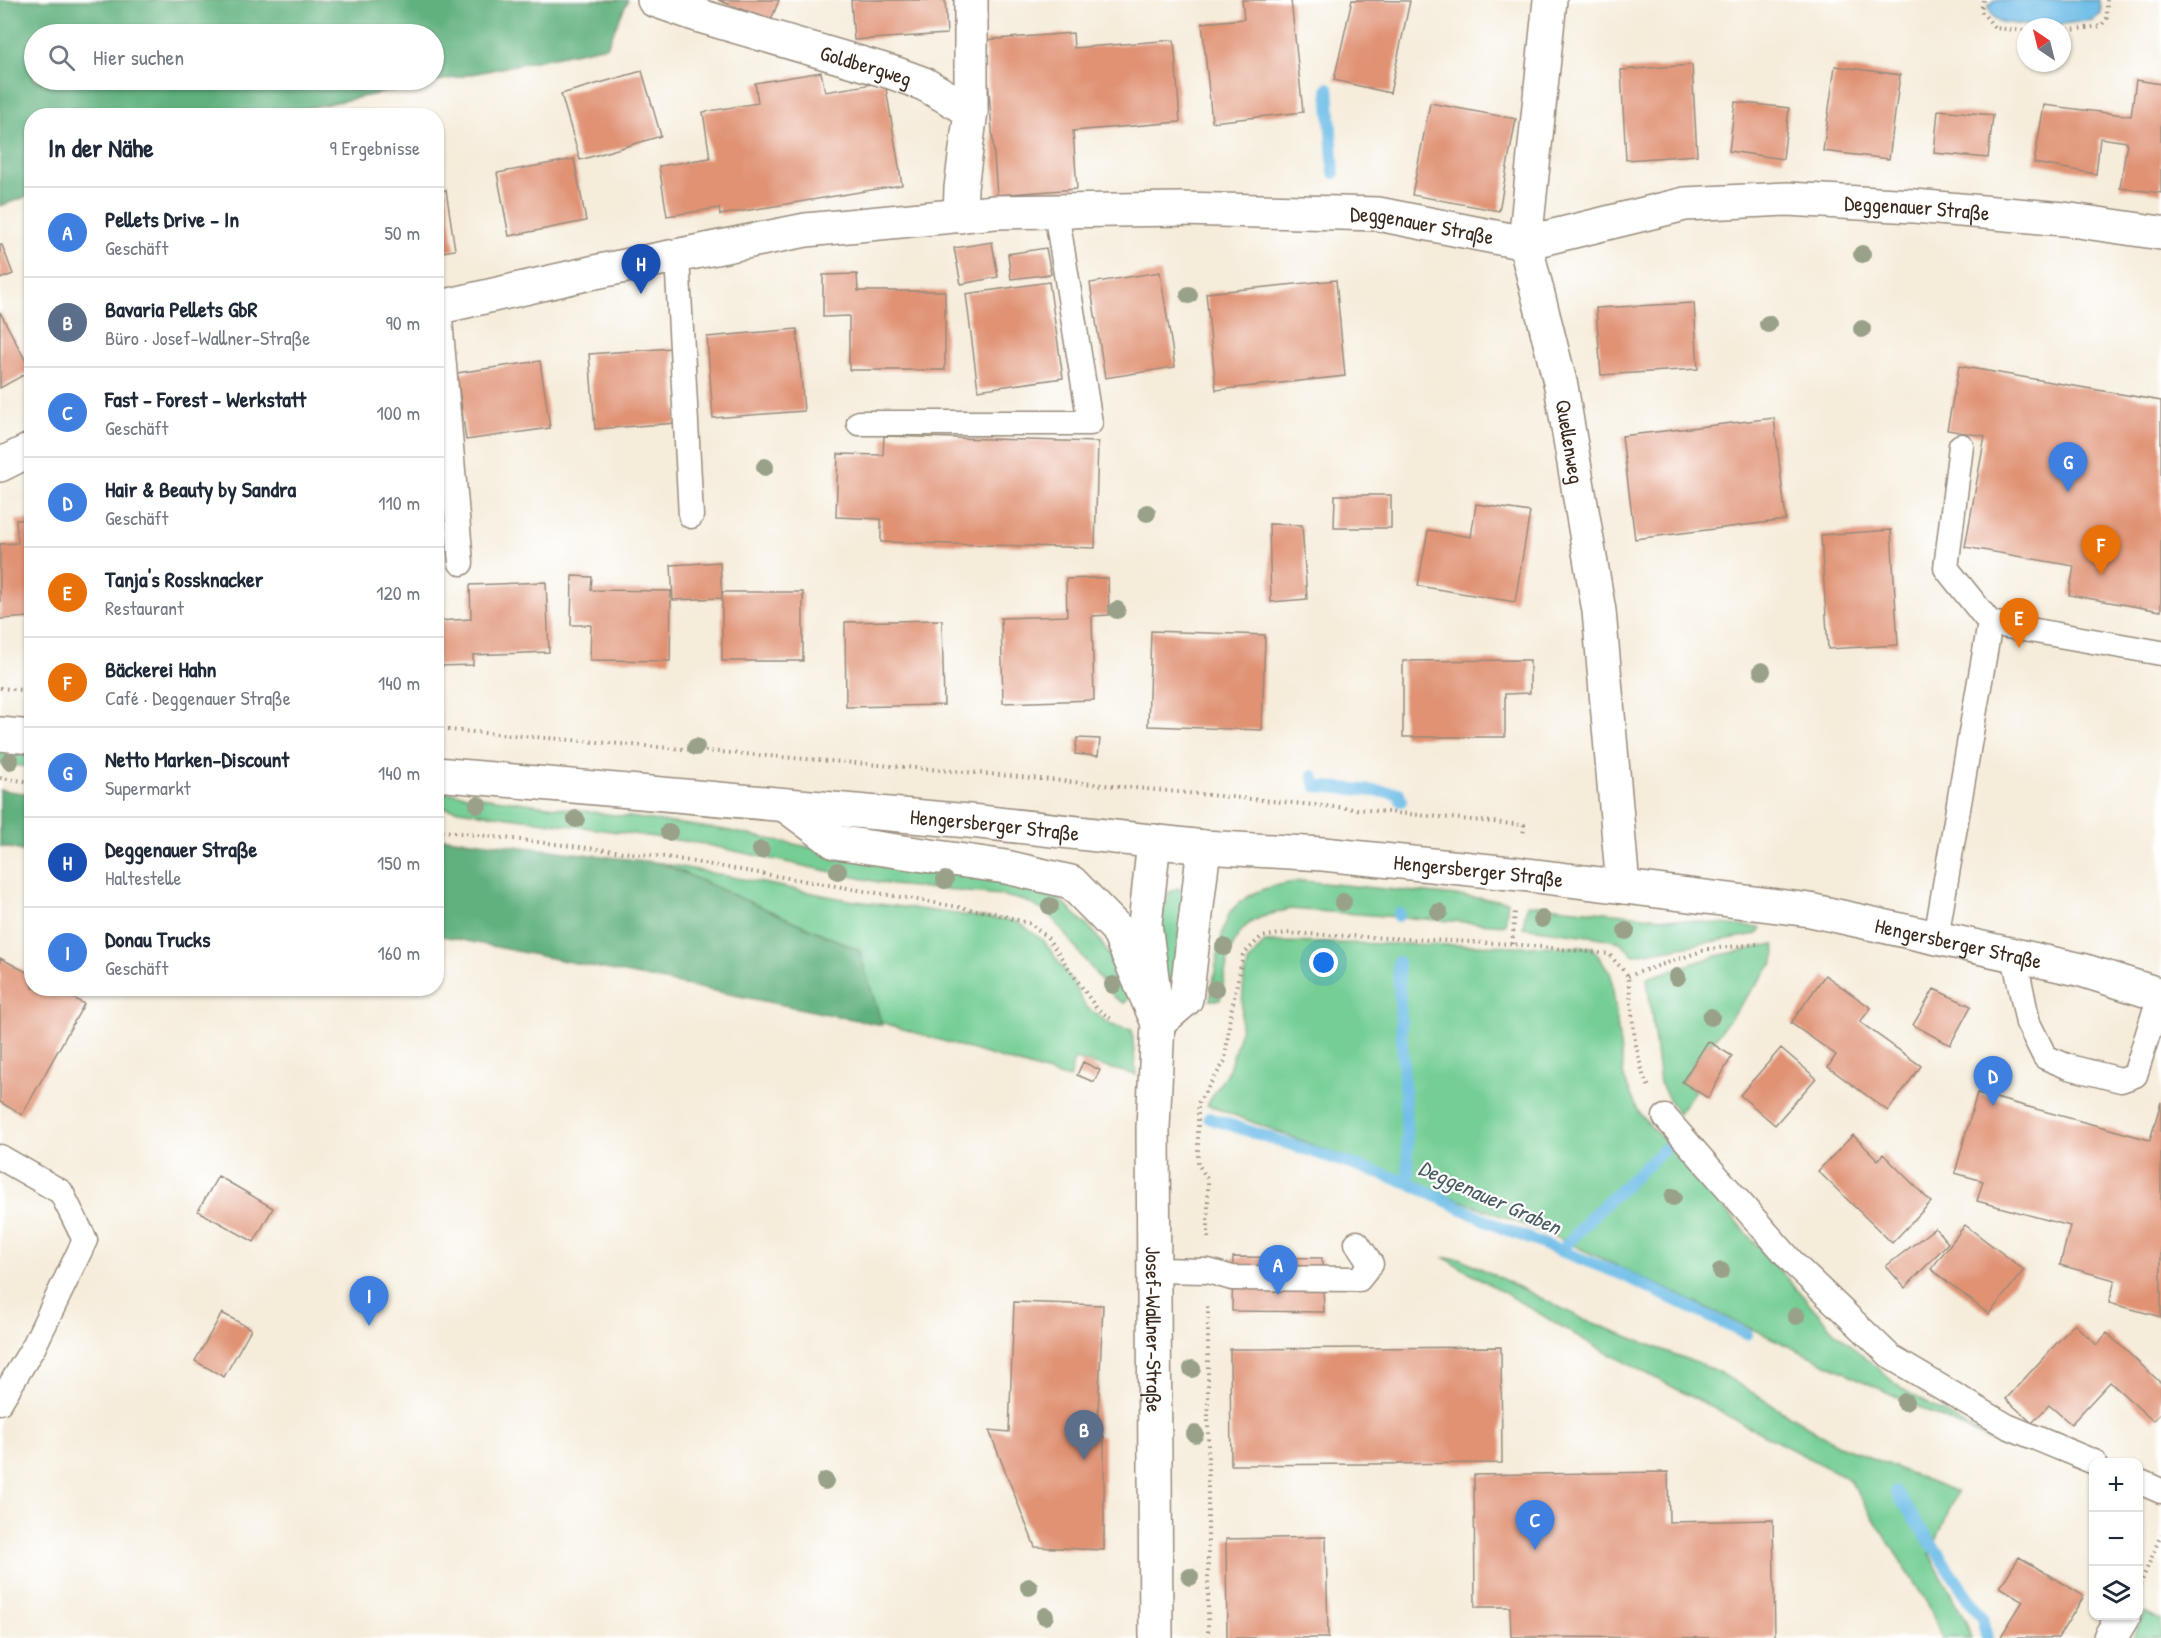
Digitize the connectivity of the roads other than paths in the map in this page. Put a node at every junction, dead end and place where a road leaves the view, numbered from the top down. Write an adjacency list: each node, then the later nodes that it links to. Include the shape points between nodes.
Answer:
1 (654, 0): 4 (street, Goldbergweg, via 924,84)
2 (971, 0): 4 (street)
3 (1550, 0): 8 (street, Quellenweg)
4 (971, 111): 6 (street)
5 (1056, 211): 6 (street, Deggenauer Straße); 8 (street, Deggenauer Straße, via 1180,209 1378,214); 12 (lane, via 1090,423)
6 (960, 216): 9 (street, Deggenauer Straße, via 806,230)
7 (2161, 233): 8 (street, Deggenauer Straße, via 2064,219 1787,199 1685,204)
8 (1525, 243): 26 (street, Quellenweg, via 1561,386 1599,610)
9 (677, 256): 10 (street, Deggenauer Straße); 16 (lane)
10 (444, 307)
11 (444, 375): 17 (lane)
12 (860, 423)
13 (1961, 446): 18 (lane, via 1946,568)
14 (24, 453): 15 (street)
15 (0, 465)
16 (691, 516)
17 (461, 563)
18 (1990, 623): 19 (lane); 27 (lane)
19 (2161, 653)
20 (0, 734): 21 (street)
21 (24, 736)
22 (444, 775): 23 (street, Hengersberger Straße)
23 (785, 805): 24 (street, Hengersberger Straße); 30 (street, Hengersberger Straße, via 836,842 1006,867 1071,882 1118,929)
24 (1154, 841): 25 (street, Hengersberger Straße); 30 (street, Josef-Wallner-Straße, via 1145,924)
25 (1204, 847): 26 (street, Hengersberger Straße, via 1323,854); 30 (street, via 1186,999)
26 (1623, 887): 27 (street, Hengersberger Straße, via 1810,910)
27 (1936, 938): 28 (street, Hengersberger Straße)
28 (2014, 955): 29 (street, Hengersberger Straße, via 2082,970); 29 (lane, via 2028,1023 2045,1056 2069,1067 2121,1080 2136,1076)
29 (2160, 995)
30 (1158, 1023): 34 (street, Josef-Wallner-Straße, via 1153,1127)
31 (1665, 1117): 36 (lane, via 1795,1265 1892,1358 2007,1426)
32 (0, 1157): 35 (lane, via 62,1192 85,1240 34,1346)
33 (1357, 1243): 34 (lane, via 1371,1264 1359,1279 1232,1278 1208,1271)
34 (1155, 1270): 40 (street, Josef-Wallner-Straße)
35 (0, 1402)
36 (2089, 1460)
37 (2143, 1483): 38 (lane)
38 (2161, 1491)
39 (2121, 1620): 41 (street)
40 (1156, 1638)
41 (2110, 1638)

